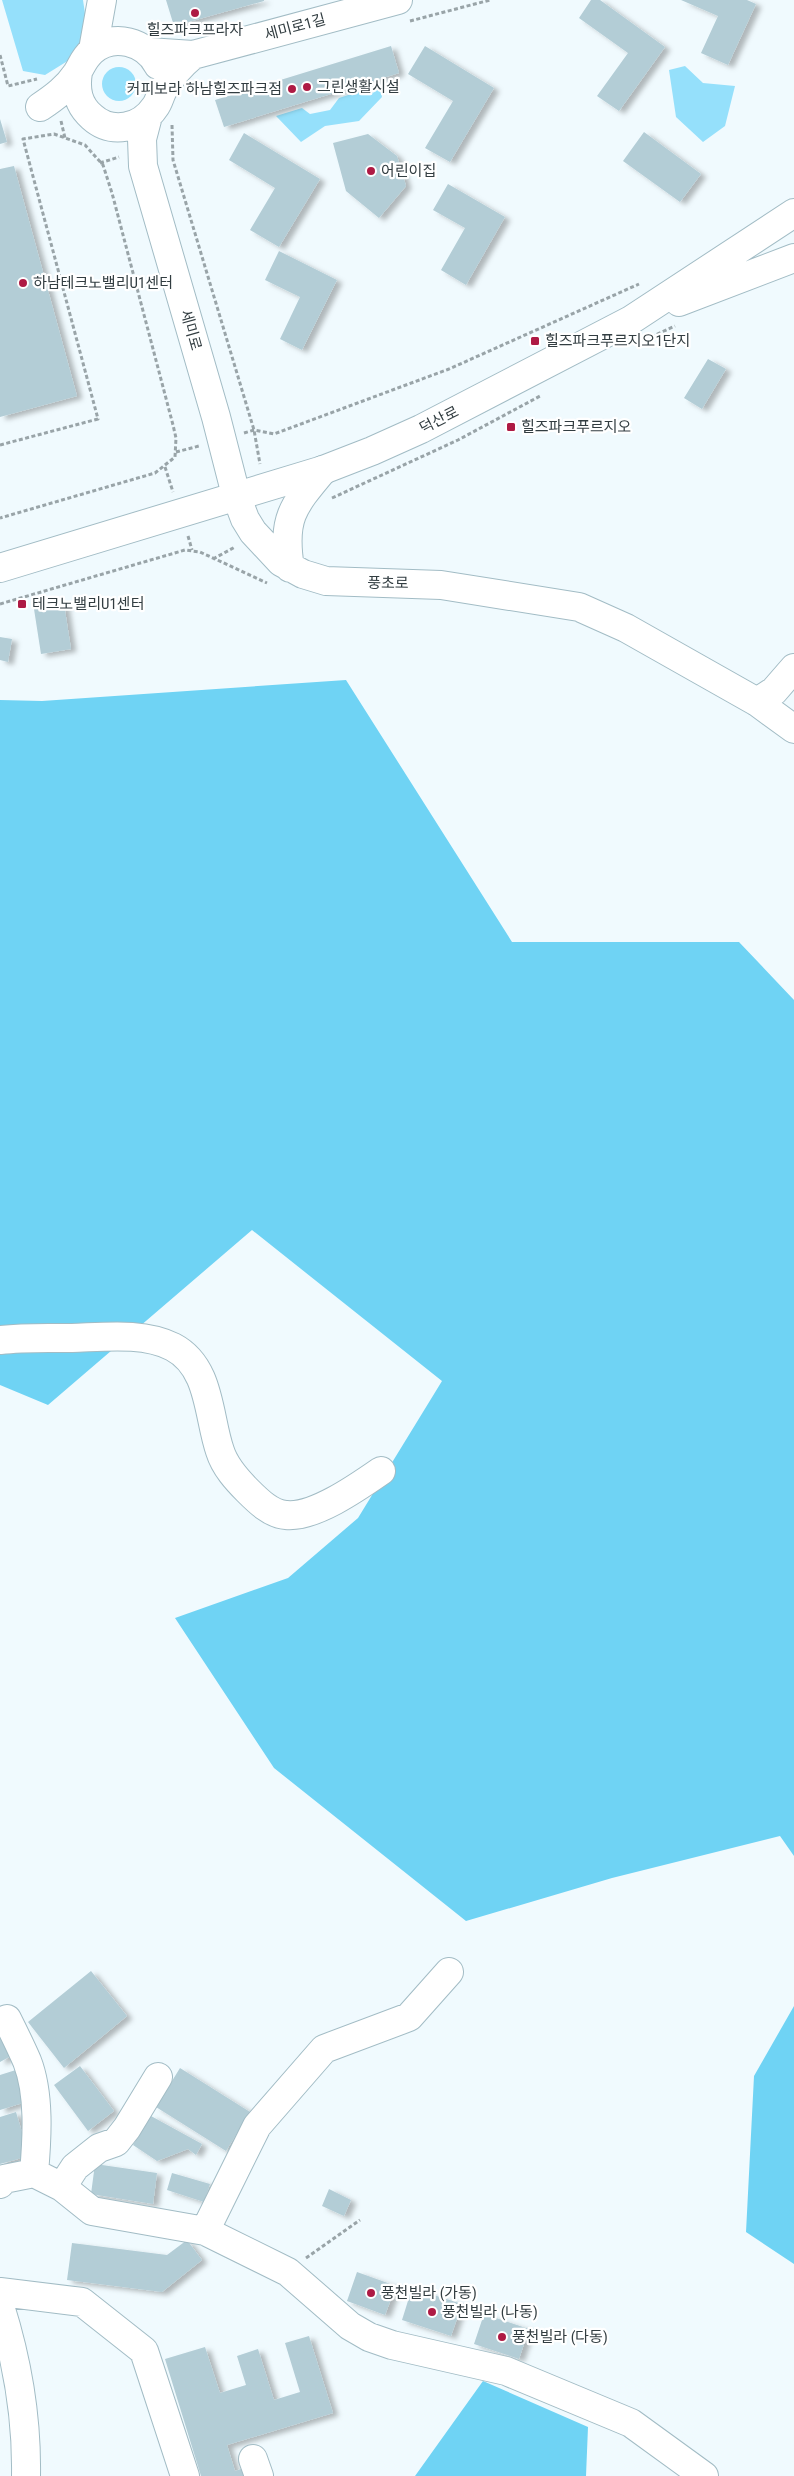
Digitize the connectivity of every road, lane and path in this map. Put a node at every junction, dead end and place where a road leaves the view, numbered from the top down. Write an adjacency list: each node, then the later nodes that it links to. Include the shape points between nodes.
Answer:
1 (102, 0): 4 (street); 5 (street)
2 (490, 0): 3 (path)
3 (400, 11): 7 (street, 세미로1길)
4 (137, 46): 5 (street, via 103,44); 7 (street); 10 (street, via 157,63)
5 (93, 50): 8 (street, via 83,60)
6 (0, 55): 9 (path, via 8,86)
7 (193, 55): 10 (street)
8 (78, 72): 11 (street, via 76,86); 11 (street, via 59,94 40,107 63,107)
9 (41, 78)
10 (162, 91): 12 (street, via 157,105)
11 (85, 112): 13 (street)
12 (160, 119): 13 (street, via 123,128); 14 (street, via 142,139); 17 (path, via 254,430 274,434 449,369)
13 (109, 126): 14 (street, via 128,144)
14 (143, 166): 21 (street, 세미로)
15 (794, 213): 18 (street, 덕산로)
16 (794, 258): 18 (street, 덕산로)
17 (641, 283)
18 (631, 320): 20 (street, 덕산로, via 421,429)
19 (0, 445): 22 (path, via 98,419 23,139 54,134 85,145 106,174 174,425 175,457 155,473)
20 (323, 470): 21 (street, 덕산로); 25 (street, via 292,513 286,537)
21 (236, 495): 24 (street); 25 (street, 풍초로, via 253,532)
22 (0, 518)
23 (210, 558): 26 (path, via 185,550)
24 (0, 568)
25 (290, 568): 28 (street, 풍초로, via 326,581 441,585 579,607 626,628)
26 (0, 604)
27 (794, 668): 28 (street, via 774,691)
28 (757, 702): 29 (street, 풍초로)
29 (794, 728)
30 (0, 1340): 31 (street, via 118,1336 174,1347 198,1371 226,1465 254,1497 269,1509 285,1515 318,1508)
31 (381, 1471)
32 (449, 1972): 39 (street, via 410,2017 324,2049 257,2126)
33 (7, 2019): 35 (street, via 28,2063 34,2097 37,2139)
34 (158, 2077): 37 (street, via 116,2142 99,2148 75,2166)
35 (34, 2173): 36 (street, via 4,2178); 37 (street)
36 (0, 2184)
37 (62, 2187): 39 (street, via 92,2211)
38 (360, 2220): 40 (path)
39 (205, 2231): 40 (street)
40 (288, 2272): 45 (street, via 350,2326 369,2337 506,2371 622,2419)
41 (0, 2292): 44 (street, via 82,2302 144,2351)
42 (0, 2306): 43 (street, via 10,2338 20,2398)
43 (26, 2476)
44 (184, 2476)
45 (704, 2476)

